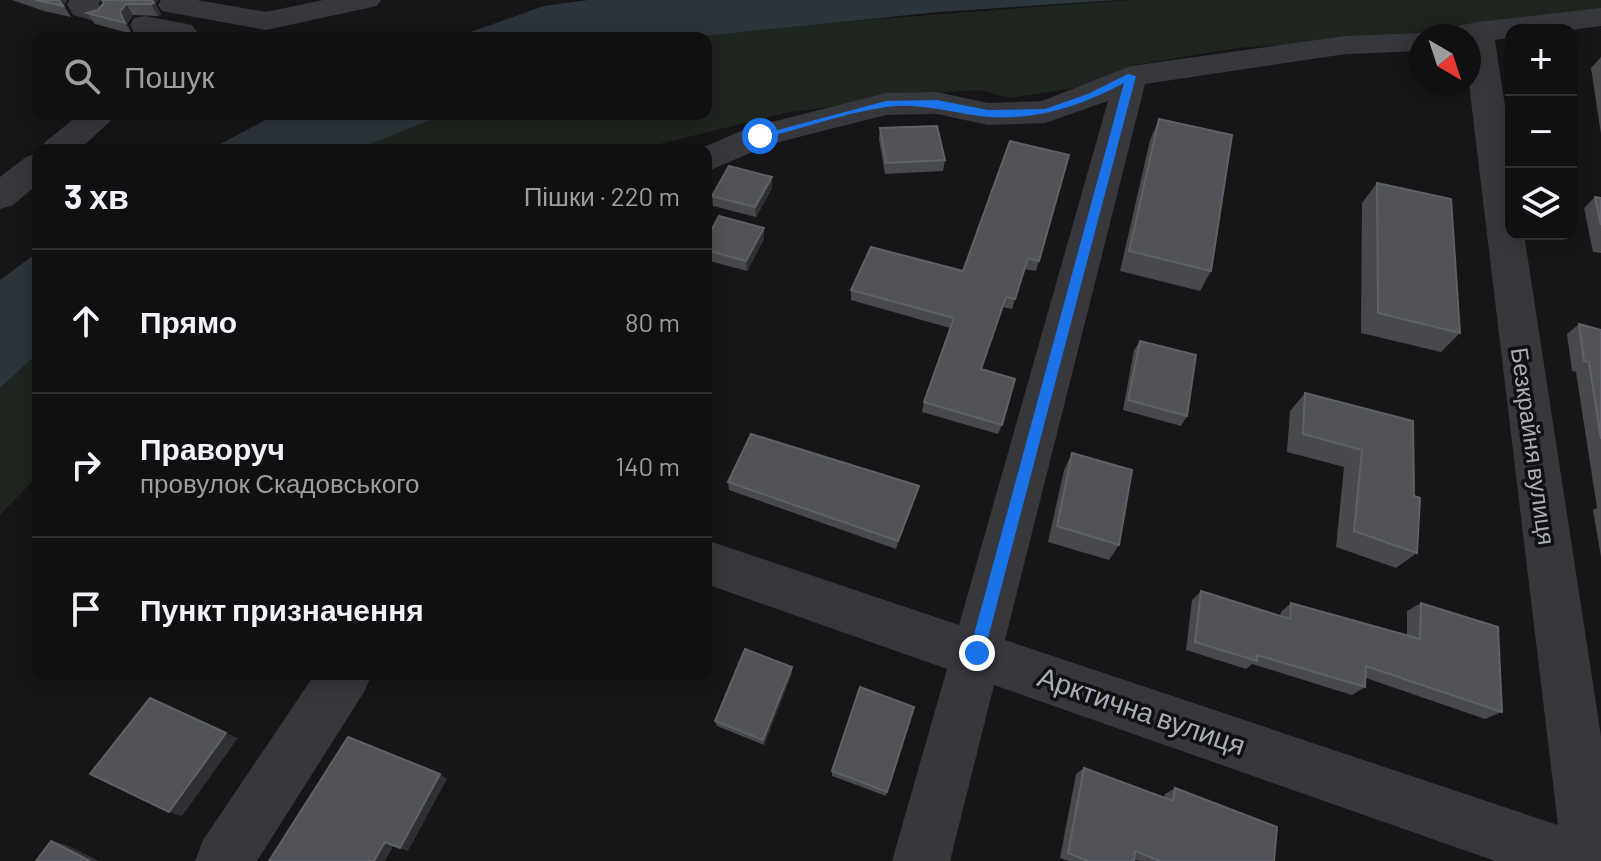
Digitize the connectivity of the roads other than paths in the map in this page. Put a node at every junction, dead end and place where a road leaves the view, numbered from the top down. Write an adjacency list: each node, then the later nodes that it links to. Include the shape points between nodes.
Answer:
1 (366, 0): 2 (street, via 266,21)
2 (188, 17): 4 (street)
3 (1601, 17): 5 (street)
4 (145, 25)
5 (1481, 31)
6 (1409, 42): 7 (street, via 1346,45)
7 (1131, 76): 11 (street, via 1045,112 988,114 937,103 886,104 760,136); 15 (street)
8 (1475, 96): 20 (street, Безкрайня вулиця)
9 (94, 120): 10 (street)
10 (64, 144)
11 (712, 157)
12 (32, 170): 13 (street)
13 (0, 196)
14 (712, 564): 15 (street, Арктична вулиця)
15 (977, 653): 18 (street); 19 (street, Арктична вулиця)
16 (342, 680): 17 (street)
17 (224, 861)
18 (921, 861)
19 (1578, 861)
20 (1591, 861)

